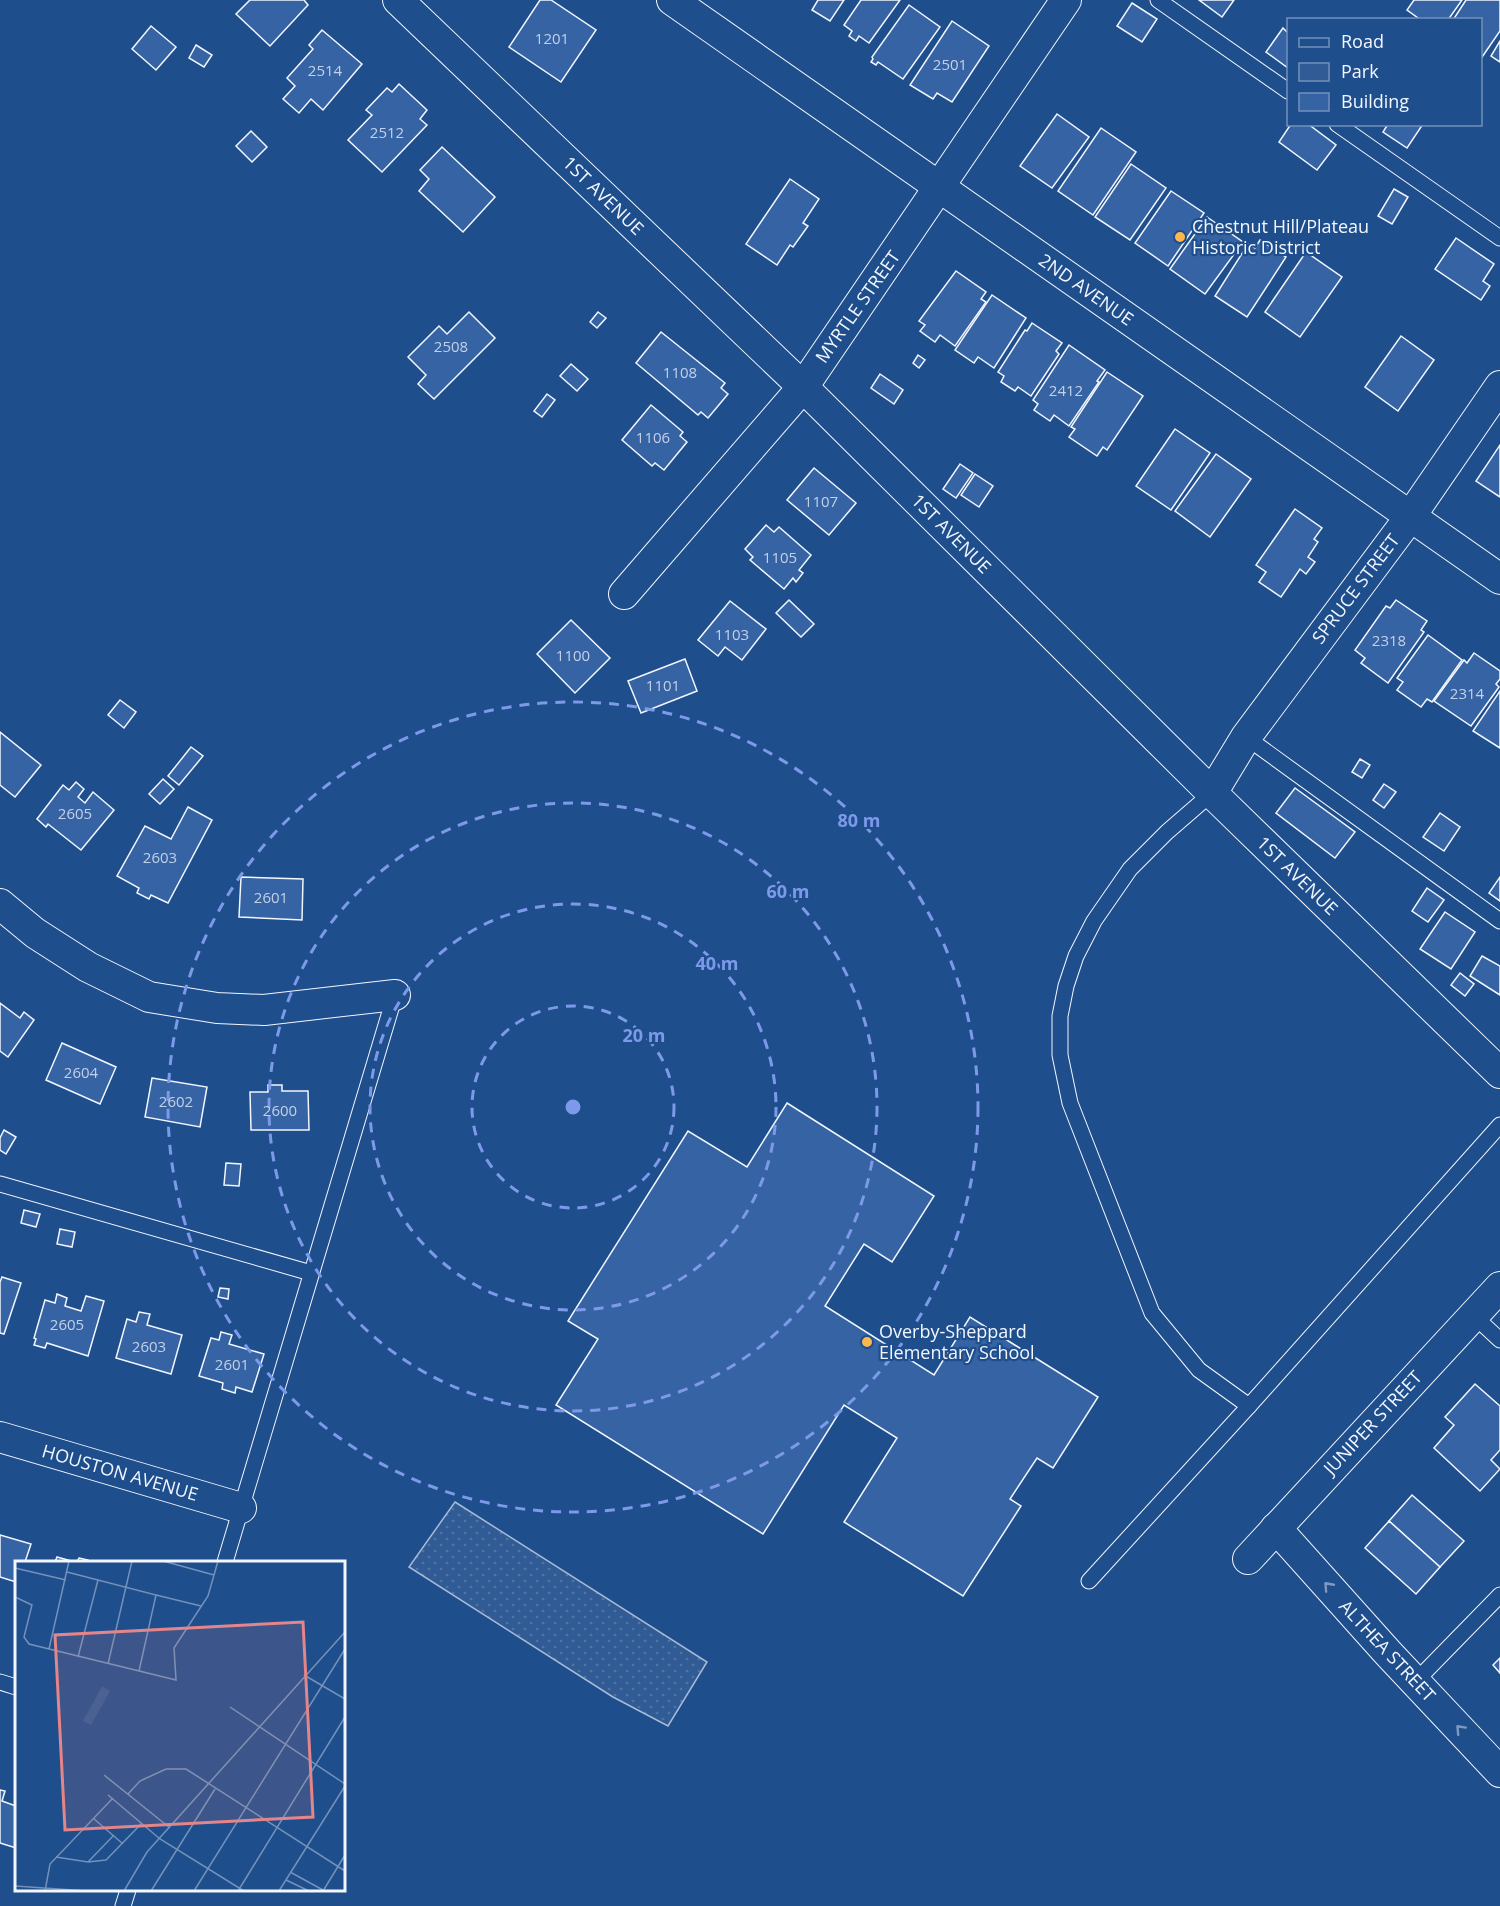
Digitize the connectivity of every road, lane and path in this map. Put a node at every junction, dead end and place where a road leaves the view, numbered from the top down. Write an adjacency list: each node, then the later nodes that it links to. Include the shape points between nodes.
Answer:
1 (672, 0): 7 (street, 2ND AVENUE)
2 (1066, 0): 7 (street, MYRTLE STREET)
3 (1158, 0): 5 (lane)
4 (404, 2): 10 (street, 1ST AVENUE)
5 (1287, 90)
6 (1340, 126): 8 (lane)
7 (940, 188): 10 (street, MYRTLE STREET); 11 (street, 2ND AVENUE)
8 (1500, 238)
9 (1500, 386): 11 (street, SPRUCE STREET)
10 (803, 387): 13 (street, MYRTLE STREET); 15 (street, 1ST AVENUE)
11 (1410, 516): 12 (street, 2ND AVENUE); 14 (street, SPRUCE STREET)
12 (1500, 579)
13 (624, 594)
14 (1245, 737): 15 (street, SPRUCE STREET); 17 (lane)
15 (1212, 793): 19 (street, 1ST AVENUE); 26 (lane, via 1130,869 1094,921 1066,986 1060,1016 1060,1055 1070,1103 1152,1313 1199,1370)
16 (0, 904): 18 (street, via 34,933 88,967 149,997 217,1008 264,1010)
17 (1500, 921)
18 (394, 994): 22 (lane)
19 (1500, 1073)
20 (1500, 1125): 26 (lane)
21 (0, 1184): 22 (lane)
22 (311, 1273): 28 (lane)
23 (1500, 1287): 24 (street, JUNIPER STREET)
24 (1473, 1315): 25 (lane); 29 (street, JUNIPER STREET)
25 (1500, 1340)
26 (1249, 1406): 32 (lane)
27 (0, 1437): 28 (street, HOUSTON AVENUE)
28 (241, 1508): 31 (lane)
29 (1276, 1528): 30 (street, JUNIPER STREET); 35 (street, ALTHEA STREET, one-way to 29)
30 (1248, 1559)
31 (226, 1561)
32 (1089, 1581)
33 (1500, 1595): 35 (lane)
34 (0, 1682): 36 (lane)
35 (1415, 1682): 37 (street, ALTHEA STREET, one-way to 35)
36 (15, 1687)
37 (1500, 1772)
38 (128, 1891): 39 (lane)
39 (123, 1906)

